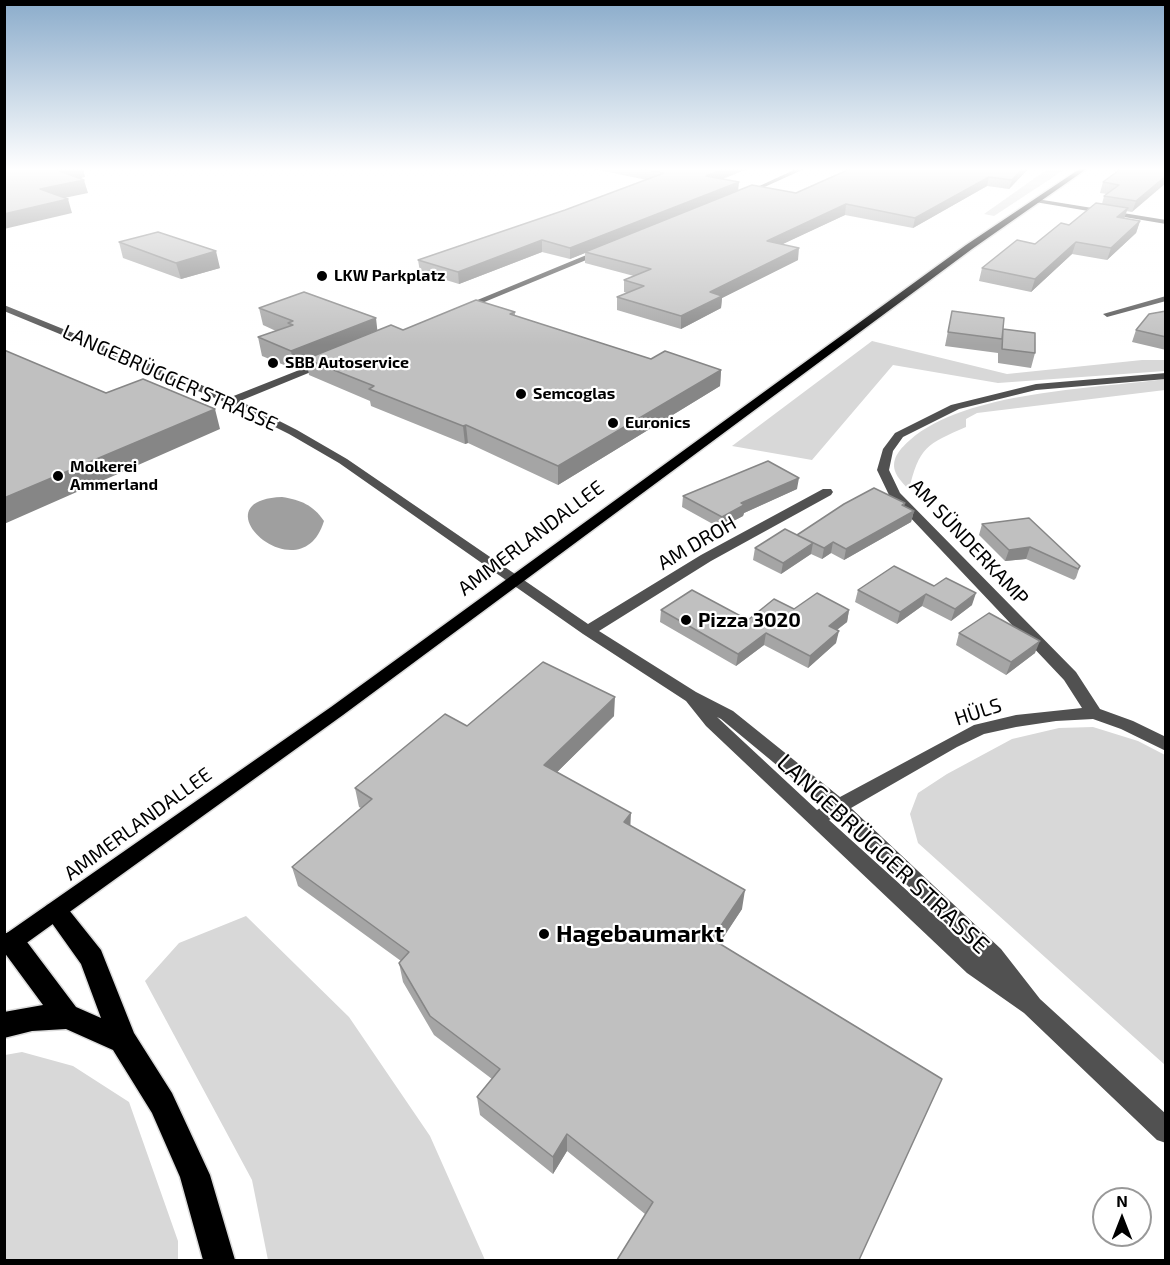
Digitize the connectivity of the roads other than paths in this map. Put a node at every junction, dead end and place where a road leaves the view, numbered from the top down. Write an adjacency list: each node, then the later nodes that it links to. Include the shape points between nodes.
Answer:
1 (999, 227): 11 (main road, AMMERLANDALLEE)
2 (610, 248): 5 (street)
3 (1166, 298): 6 (street)
4 (4, 308): 9 (street, LANGEBRÜGGER STRASSE)
5 (458, 309)
6 (1107, 314)
7 (339, 357): 9 (street)
8 (1166, 376): 14 (street, AM SÜNDERKAMP, via 1036,387 955,407 899,435 886,451 883,466 895,495 1071,676)
9 (231, 401): 11 (street, LANGEBRÜGGER STRASSE, via 343,461)
10 (827, 492): 12 (street, AM DROH, via 706,558)
11 (516, 579): 12 (street, LANGEBRÜGGER STRASSE); 18 (main road, AMMERLANDALLEE)
12 (588, 631): 13 (street, LANGEBRÜGGER STRASSE)
13 (690, 696): 16 (street, LANGEBRÜGGER STRASSE, via 727,715); 17 (street, LANGEBRÜGGER STRASSE, via 711,723)
14 (1094, 713): 15 (street, HÜLS); 16 (street, HÜLS, via 1056,715 980,729)
15 (1166, 746)
16 (838, 807): 17 (street, HÜLS); 20 (street, LANGEBRÜGGER STRASSE, via 993,956)
17 (816, 819): 20 (street, LANGEBRÜGGER STRASSE, via 975,966)
18 (56, 912): 19 (main road, AMMERLANDALLEE); 23 (highway, via 92,958)
19 (8, 944): 21 (highway)
20 (1032, 1006): 24 (street, LANGEBRÜGGER STRASSE)
21 (67, 1016): 22 (highway); 23 (highway)
22 (4, 1025)
23 (123, 1041): 25 (highway, via 162,1103 195,1175)
24 (1166, 1131)
25 (219, 1260)

